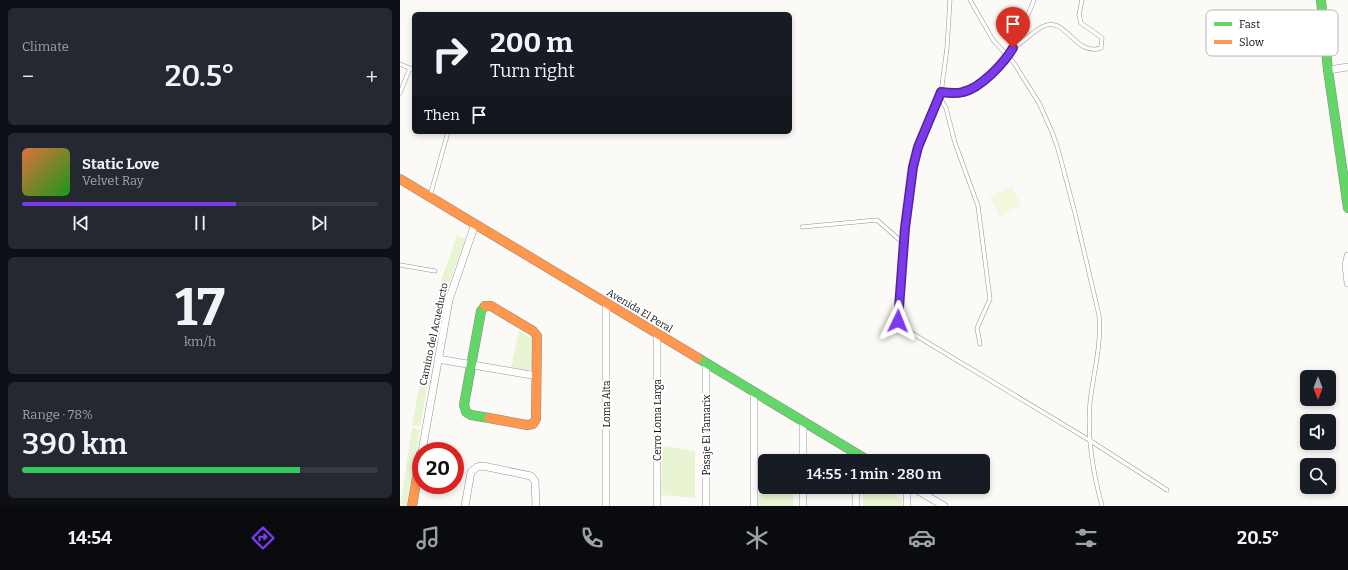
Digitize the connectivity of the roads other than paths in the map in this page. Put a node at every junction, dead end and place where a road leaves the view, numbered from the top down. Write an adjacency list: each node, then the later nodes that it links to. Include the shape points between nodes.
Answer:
1 (950, 0): 14 (lane)
2 (970, 0): 8 (lane, via 993,40)
3 (1034, 0): 7 (lane)
4 (1082, 0): 7 (lane, via 1079,15 1081,23 1102,38 1101,48 1087,50 1061,28 1050,25 1044,26)
5 (1321, 0): 6 (street)
6 (1322, 10)
7 (1013, 48): 8 (lane)
8 (1008, 56): 14 (lane, via 995,70 968,90 956,93); 38 (lane, via 1039,103 1058,149 1092,282 1100,326 1090,404)
9 (1327, 56): 13 (street)
10 (400, 64): 12 (lane)
11 (1348, 67): 13 (street)
12 (412, 69): 15 (lane)
13 (1328, 70): 19 (street)
14 (941, 92): 16 (lane)
15 (400, 93)
16 (940, 98): 24 (lane, via 914,160); 31 (lane, via 945,104 955,143 978,206 990,299 977,328)
17 (447, 134): 20 (lane)
18 (400, 179): 20 (street, Avenida El Peral)
19 (1346, 179): 21 (street)
20 (430, 197): 22 (street, Avenida El Peral)
21 (1348, 208)
22 (475, 224): 29 (street, Avenida El Peral); 32 (street, Camino del Acueducto, via 449,300)
23 (802, 227): 24 (lane, via 877,220)
24 (903, 243): 38 (lane, via 897,314 899,324)
25 (1348, 256): 28 (street)
26 (400, 265): 27 (lane)
27 (435, 271)
28 (1348, 283)
29 (606, 303): 30 (street, Avenida El Peral); 51 (street, Loma Alta)
30 (657, 333): 33 (street, Avenida El Peral); 52 (street, Cerro Loma Larga)
31 (980, 344)
32 (438, 359): 34 (street); 39 (street, Camino del Acueducto)
33 (706, 363): 36 (street, Avenida El Peral); 53 (street, Pasaje El Tamarix)
34 (471, 364): 35 (street); 35 (street, via 481,311 485,306 491,306 537,336); 35 (street, via 464,405 466,412 471,415 533,424 536,419)
35 (537, 376)
36 (754, 392): 37 (street, Avenida El Peral); 54 (street)
37 (803, 422): 40 (street); 41 (street, Avenida El Peral)
38 (1089, 440): 42 (lane); 59 (lane)
39 (424, 442)
40 (803, 454)
41 (851, 454)
42 (1167, 490)
43 (414, 494): 48 (street)
44 (803, 494): 55 (street)
45 (856, 494): 56 (street)
46 (907, 494): 57 (street)
47 (924, 494): 58 (street)
48 (412, 506)
49 (465, 506): 50 (street, via 471,472 483,466 531,476 535,481)
50 (536, 506)
51 (606, 506)
52 (656, 506)
53 (706, 506)
54 (754, 506)
55 (803, 506)
56 (856, 506)
57 (907, 506)
58 (944, 506)
59 (1102, 506)

